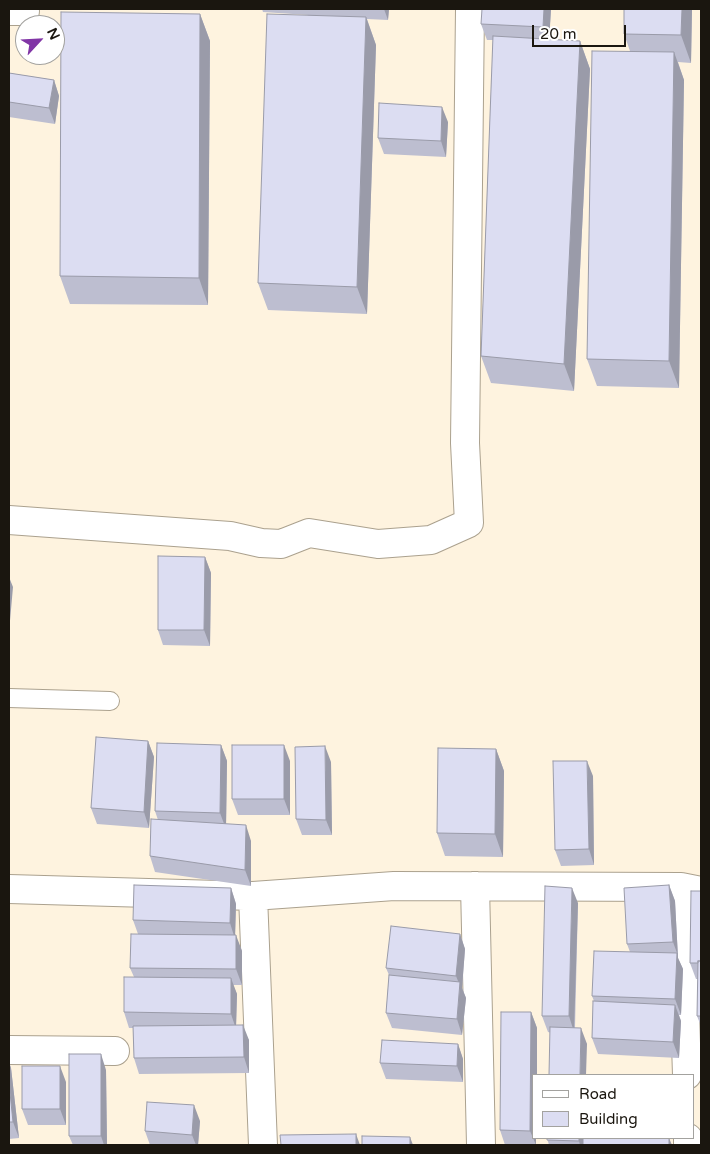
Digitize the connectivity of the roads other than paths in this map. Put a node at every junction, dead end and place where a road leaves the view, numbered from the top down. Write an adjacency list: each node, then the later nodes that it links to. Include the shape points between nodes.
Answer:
1 (470, 9): 2 (street, via 465,433 469,523 431,540 378,544 309,533 282,544 230,536)
2 (9, 520)
3 (9, 698): 4 (lane)
4 (110, 701)
5 (475, 886): 7 (street); 8 (street, via 394,886); 13 (street)
6 (9, 889): 8 (street)
7 (691, 889): 11 (street)
8 (254, 896): 12 (street)
9 (9, 1050): 10 (street)
10 (115, 1051)
11 (692, 1061)
12 (263, 1145)
13 (481, 1145)

